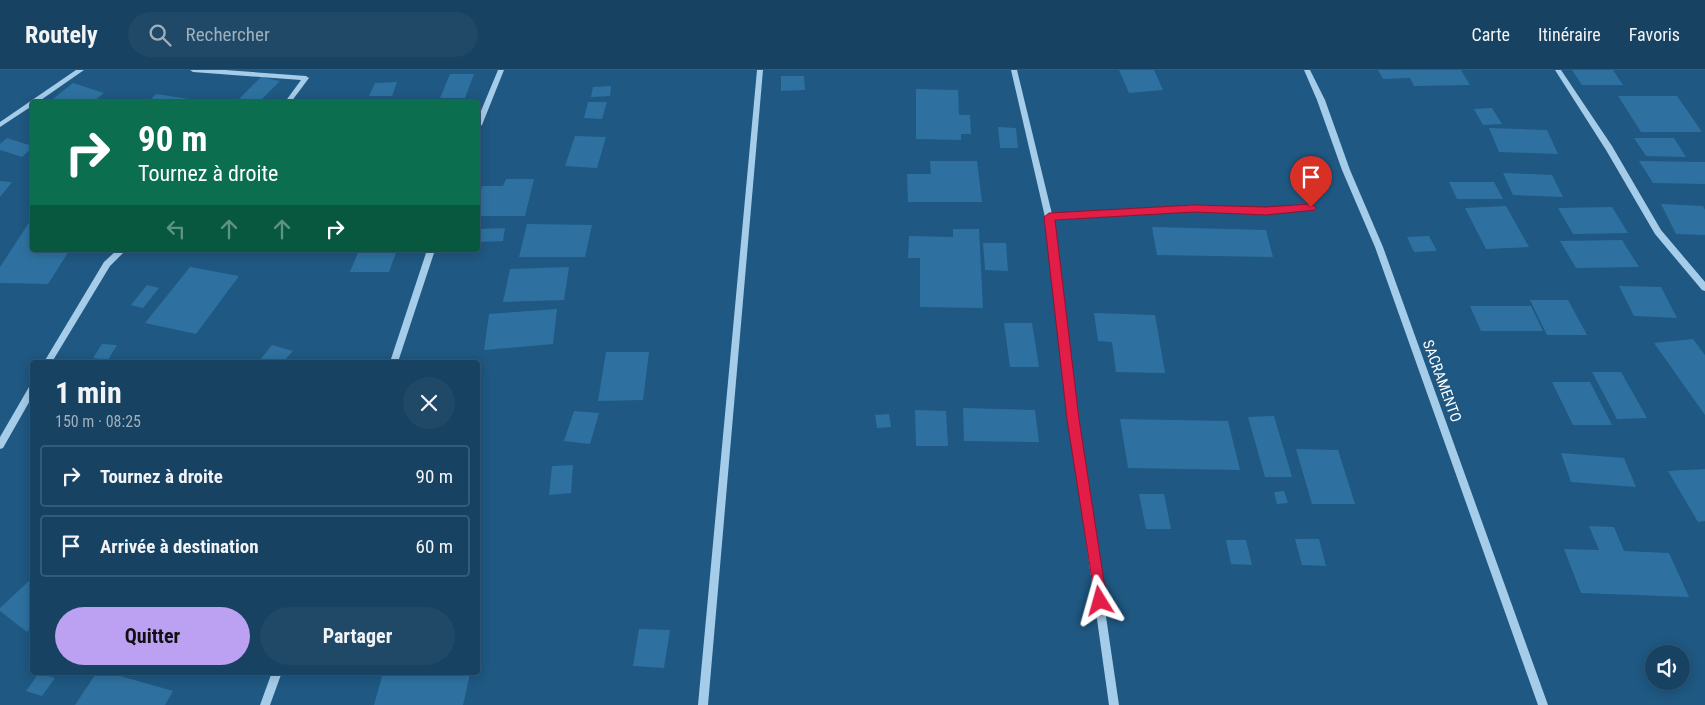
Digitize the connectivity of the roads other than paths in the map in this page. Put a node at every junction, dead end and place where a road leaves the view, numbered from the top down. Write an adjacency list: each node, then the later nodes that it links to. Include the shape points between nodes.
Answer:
1 (81, 70): 9 (street)
2 (193, 70): 8 (street)
3 (501, 70): 12 (street)
4 (760, 70): 25 (street)
5 (1014, 70): 15 (street)
6 (1307, 70): 27 (street, SACRAMENTO, via 1379,247)
7 (1558, 70): 18 (street, via 1658,232)
8 (246, 72): 10 (street, via 306,78)
9 (37, 100)
10 (290, 100)
11 (30, 105): 13 (street)
12 (480, 121)
13 (0, 125)
14 (1311, 207): 15 (street, via 1266,211 1194,208)
15 (1049, 217): 26 (street, via 1073,419)
16 (120, 252): 19 (street, via 106,264)
17 (430, 252): 20 (street)
18 (1705, 288)
19 (49, 360)
20 (395, 360)
21 (30, 393): 22 (street)
22 (0, 445)
23 (276, 675): 24 (street)
24 (264, 705)
25 (703, 705)
26 (1114, 705)
27 (1543, 705)

